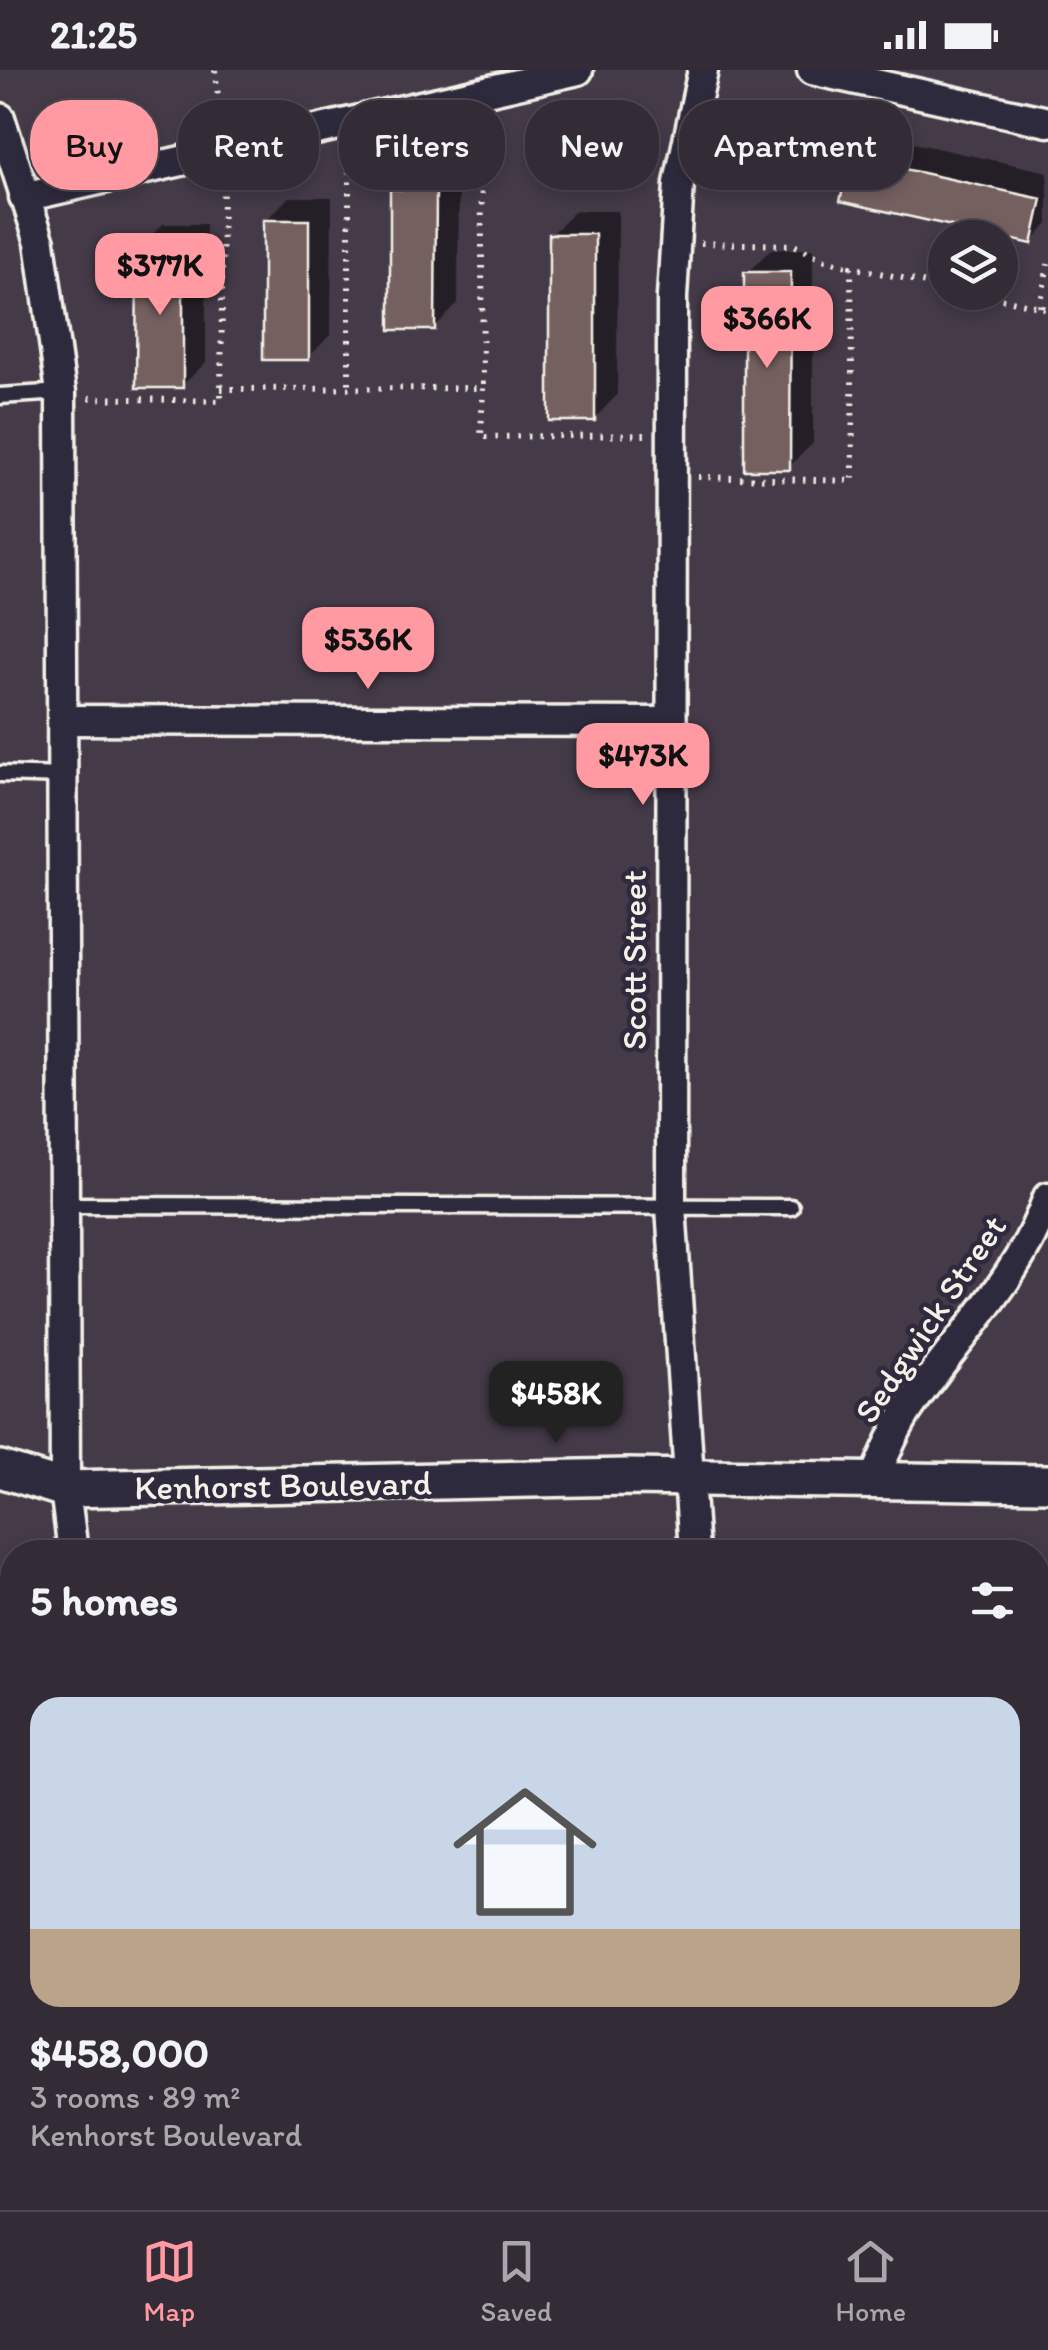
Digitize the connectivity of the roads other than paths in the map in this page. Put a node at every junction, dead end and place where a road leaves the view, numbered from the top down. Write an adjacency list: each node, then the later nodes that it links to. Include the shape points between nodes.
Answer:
1 (578, 70): 6 (street)
2 (703, 70): 10 (street, Scott Street, via 679,184 675,242)
3 (812, 70): 5 (street)
4 (0, 118): 6 (street)
5 (1048, 122)
6 (24, 198): 7 (street, via 40,242)
7 (61, 392): 8 (lane); 9 (street)
8 (0, 396)
9 (64, 720): 10 (street); 12 (street)
10 (672, 722): 16 (street, Scott Street)
11 (0, 774): 12 (lane)
12 (64, 776): 14 (street)
13 (1048, 1197): 19 (street, Sedgwick Street, via 1036,1233 998,1294 906,1412)
14 (65, 1206): 16 (lane); 21 (street)
15 (791, 1206): 16 (lane)
16 (671, 1207): 18 (street, Scott Street)
17 (0, 1469): 21 (street, Kenhorst Boulevard)
18 (689, 1479): 19 (street, Kenhorst Boulevard); 21 (street, Kenhorst Boulevard); 23 (street, Scott Street)
19 (872, 1482): 20 (street, Kenhorst Boulevard)
20 (1048, 1484)
21 (65, 1490): 22 (street)
22 (71, 1540)
23 (693, 1540)

